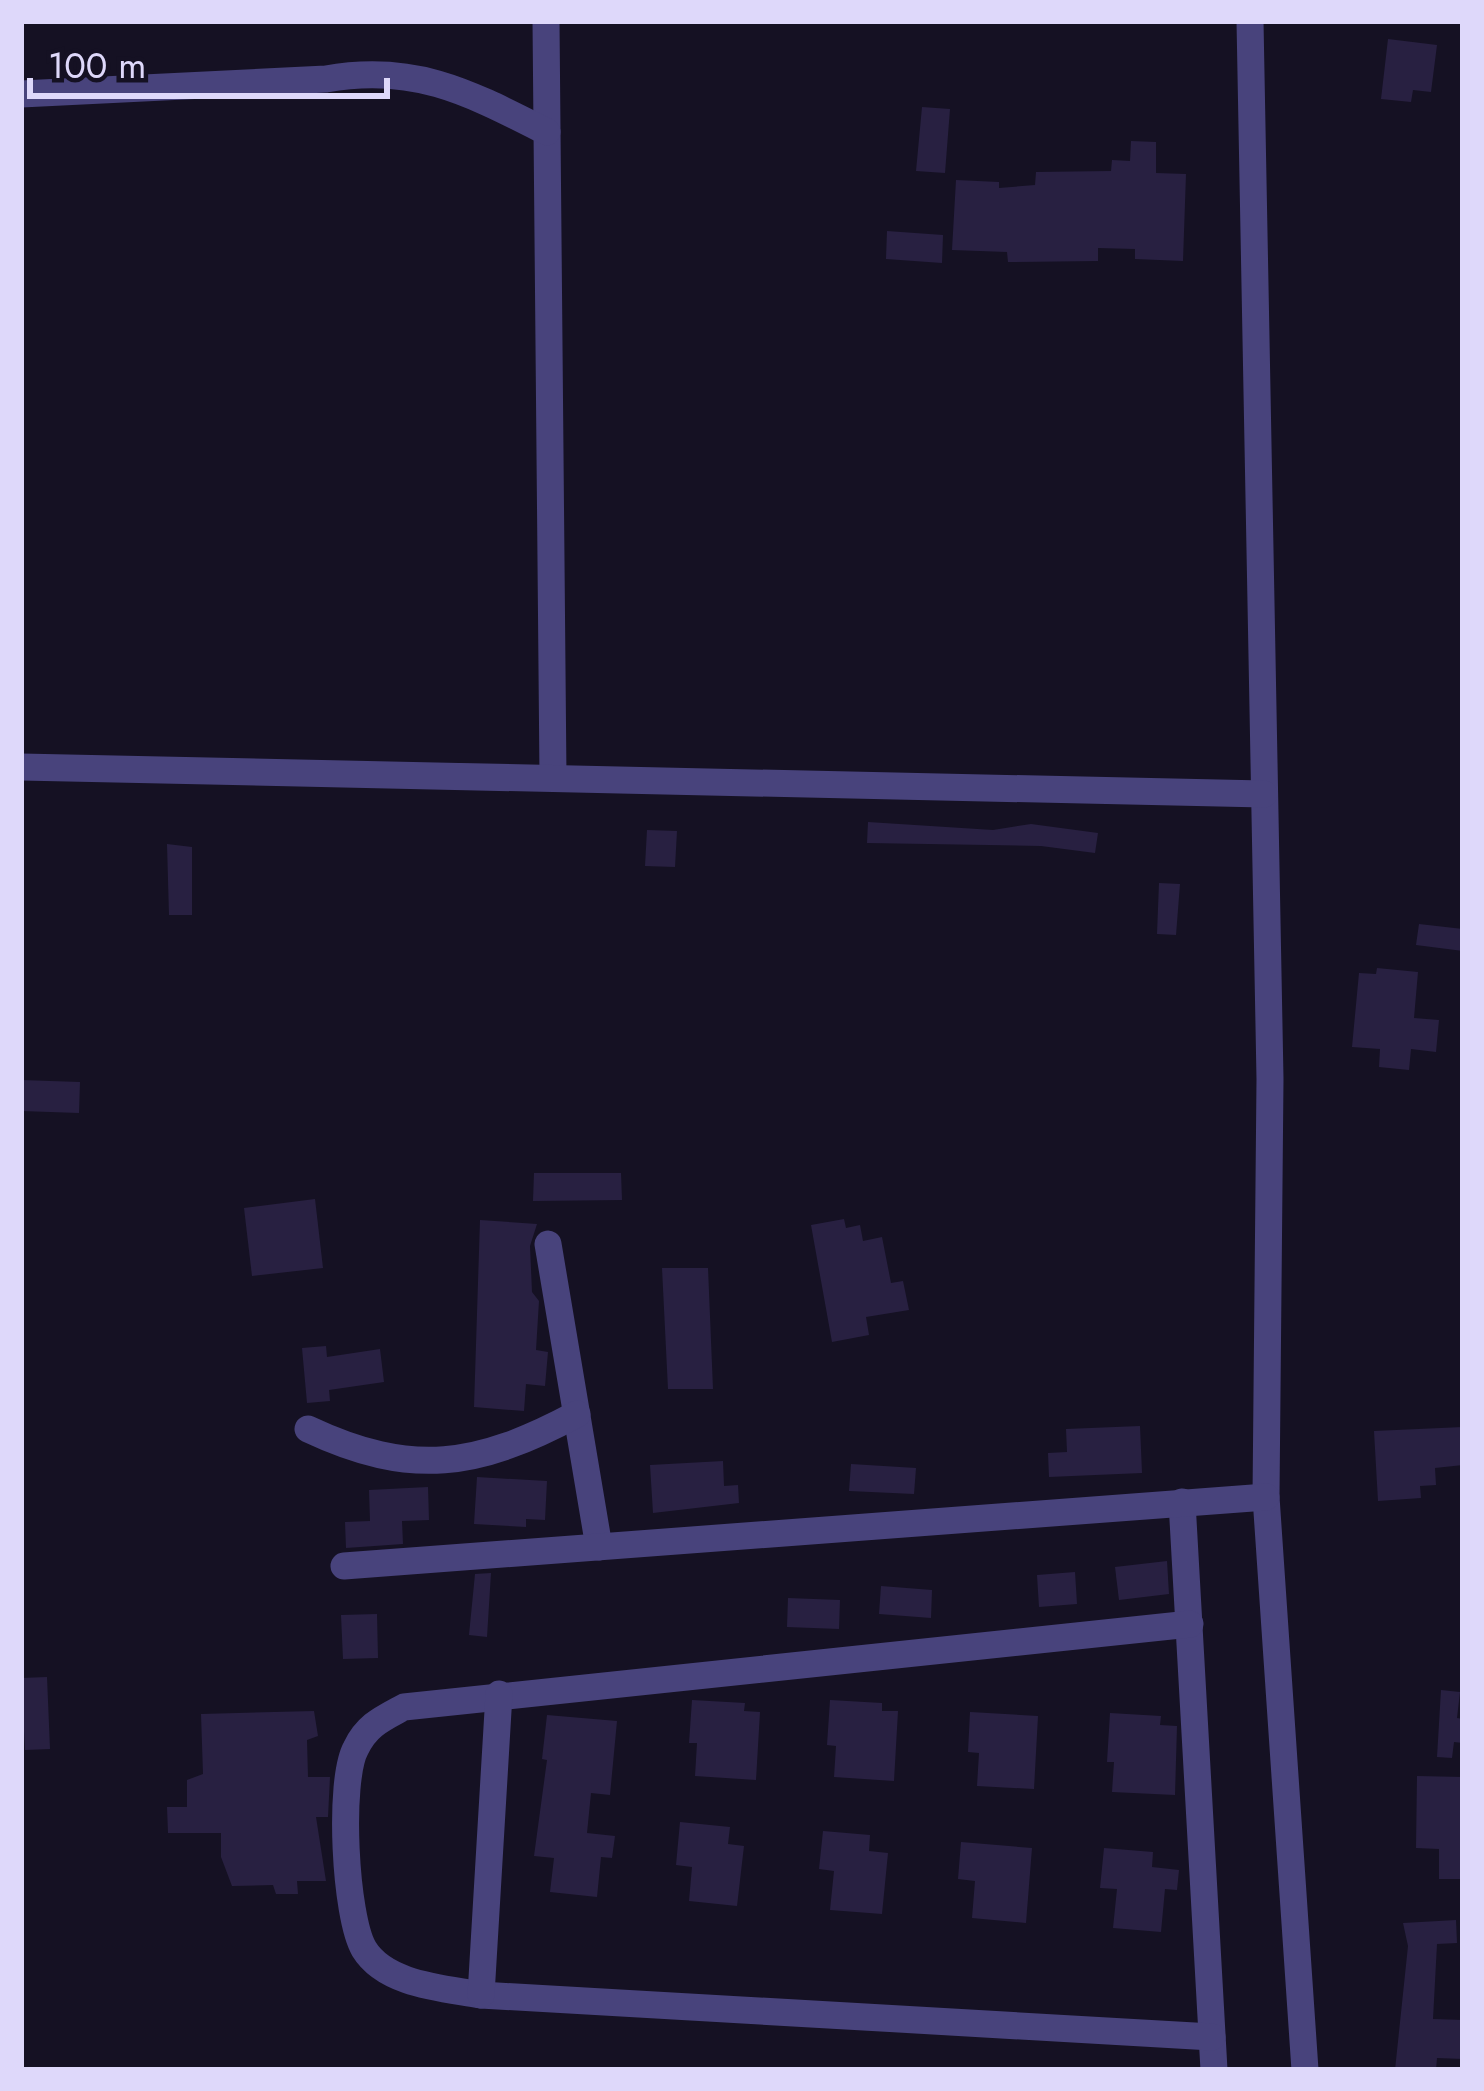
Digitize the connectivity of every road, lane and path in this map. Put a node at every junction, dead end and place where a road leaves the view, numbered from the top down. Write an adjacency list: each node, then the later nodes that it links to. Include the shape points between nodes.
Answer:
1 (546, 21): 4 (street)
2 (1250, 21): 7 (street)
3 (21, 94): 4 (street, via 370,71 443,84)
4 (548, 132): 6 (street)
5 (21, 767): 6 (street)
6 (553, 777): 7 (street)
7 (1264, 794): 11 (street)
8 (548, 1244): 9 (street)
9 (577, 1414): 10 (street, via 516,1447 448,1461 353,1450); 13 (street)
10 (308, 1429)
11 (1266, 1498): 12 (street); 20 (street)
12 (1182, 1502): 13 (street); 15 (street)
13 (599, 1546): 14 (street)
14 (344, 1566)
15 (1190, 1624): 16 (street); 18 (street)
16 (499, 1694): 17 (street); 17 (street, via 404,1707 369,1726 352,1753 346,1796 352,1909 364,1949 389,1972)
17 (482, 1995): 18 (street)
18 (1212, 2037): 19 (street)
19 (1214, 2070)
20 (1305, 2070)

